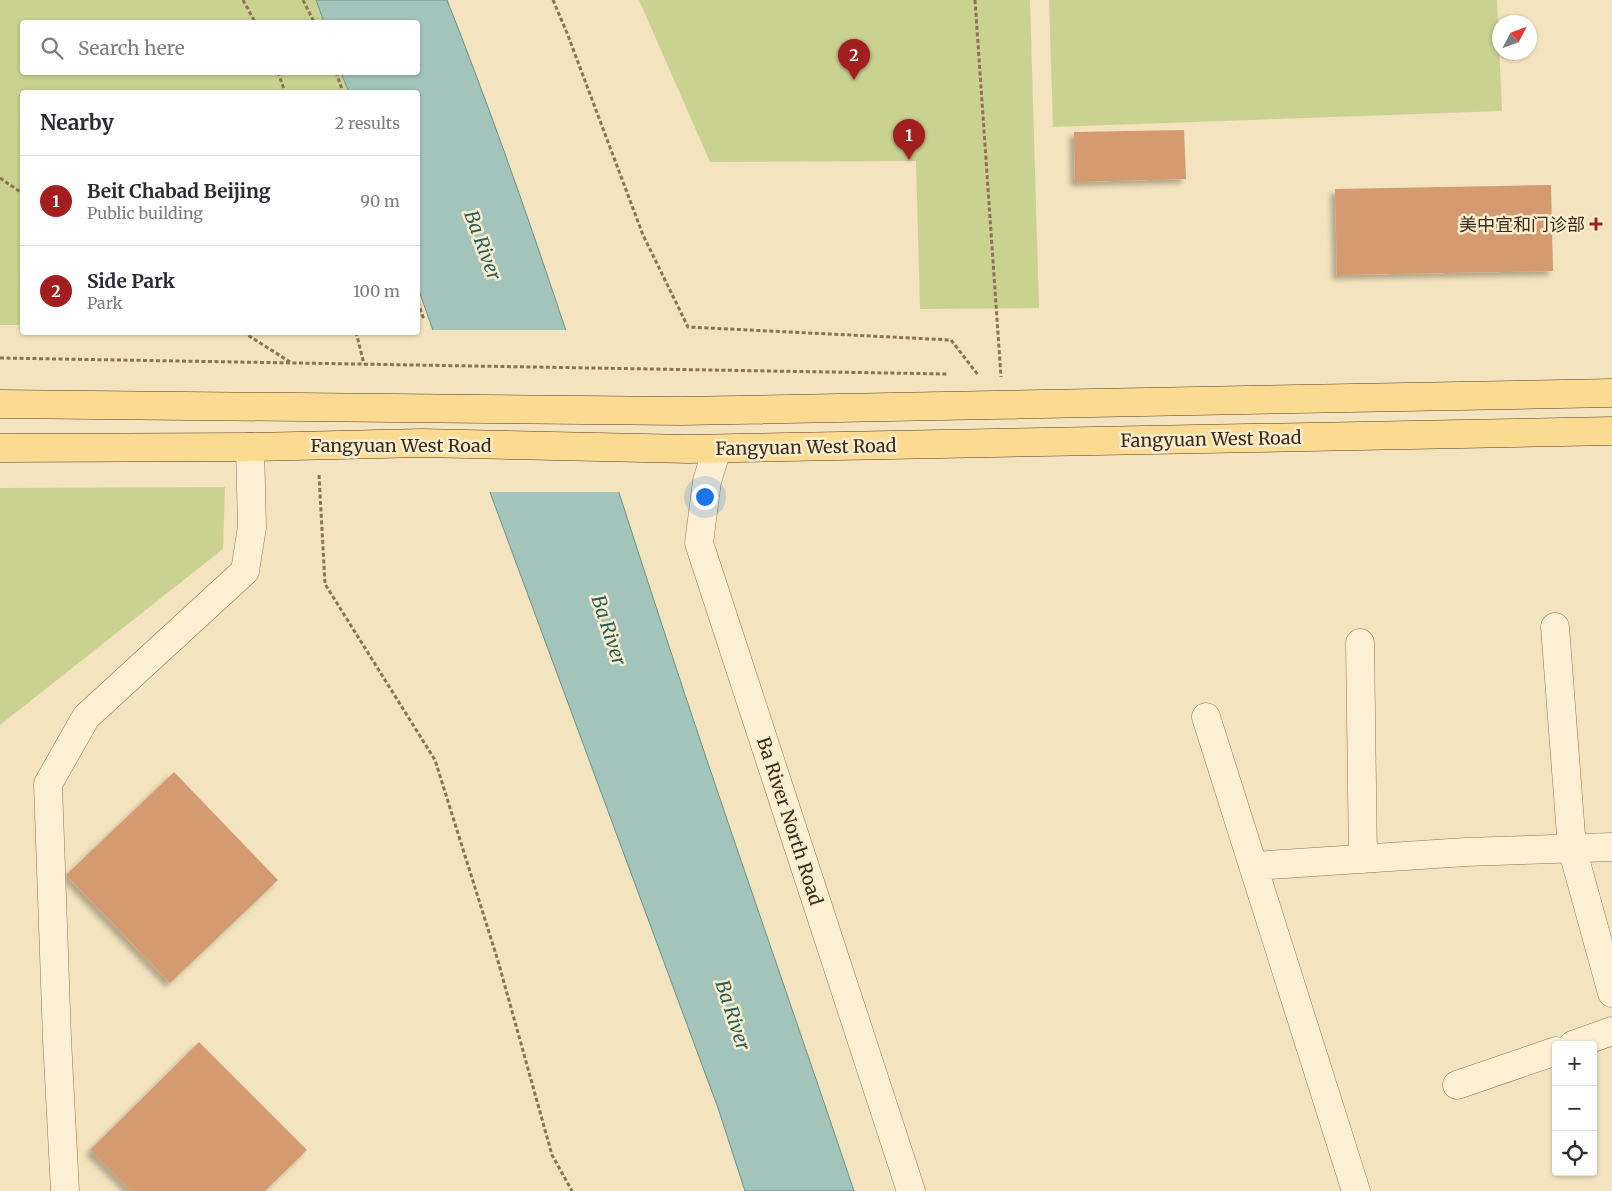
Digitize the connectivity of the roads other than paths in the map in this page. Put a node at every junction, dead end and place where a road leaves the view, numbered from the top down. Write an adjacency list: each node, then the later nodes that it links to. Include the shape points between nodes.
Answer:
1 (1612, 393): 2 (main road, Fangyuan West Road, via 680,411)
2 (0, 404)
3 (1612, 431): 6 (main road, Fangyuan West Road)
4 (250, 447): 5 (main road, Fangyuan West Road); 6 (main road, Fangyuan West Road, via 422,443); 19 (street, via 252,527 245,571 86,717 48,784)
5 (0, 448)
6 (717, 448): 20 (street, Ba River North Road, via 707,481 699,543)
7 (1555, 627): 11 (street)
8 (1360, 643): 12 (street)
9 (1206, 718): 13 (street)
10 (1612, 847): 11 (street)
11 (1572, 848): 12 (street); 14 (street)
12 (1363, 859): 13 (street)
13 (1254, 866): 21 (street)
14 (1612, 993)
15 (1612, 1032): 16 (street)
16 (1585, 1041)
17 (1552, 1052): 18 (street)
18 (1457, 1085)
19 (65, 1191)
20 (911, 1191)
21 (1356, 1191)

